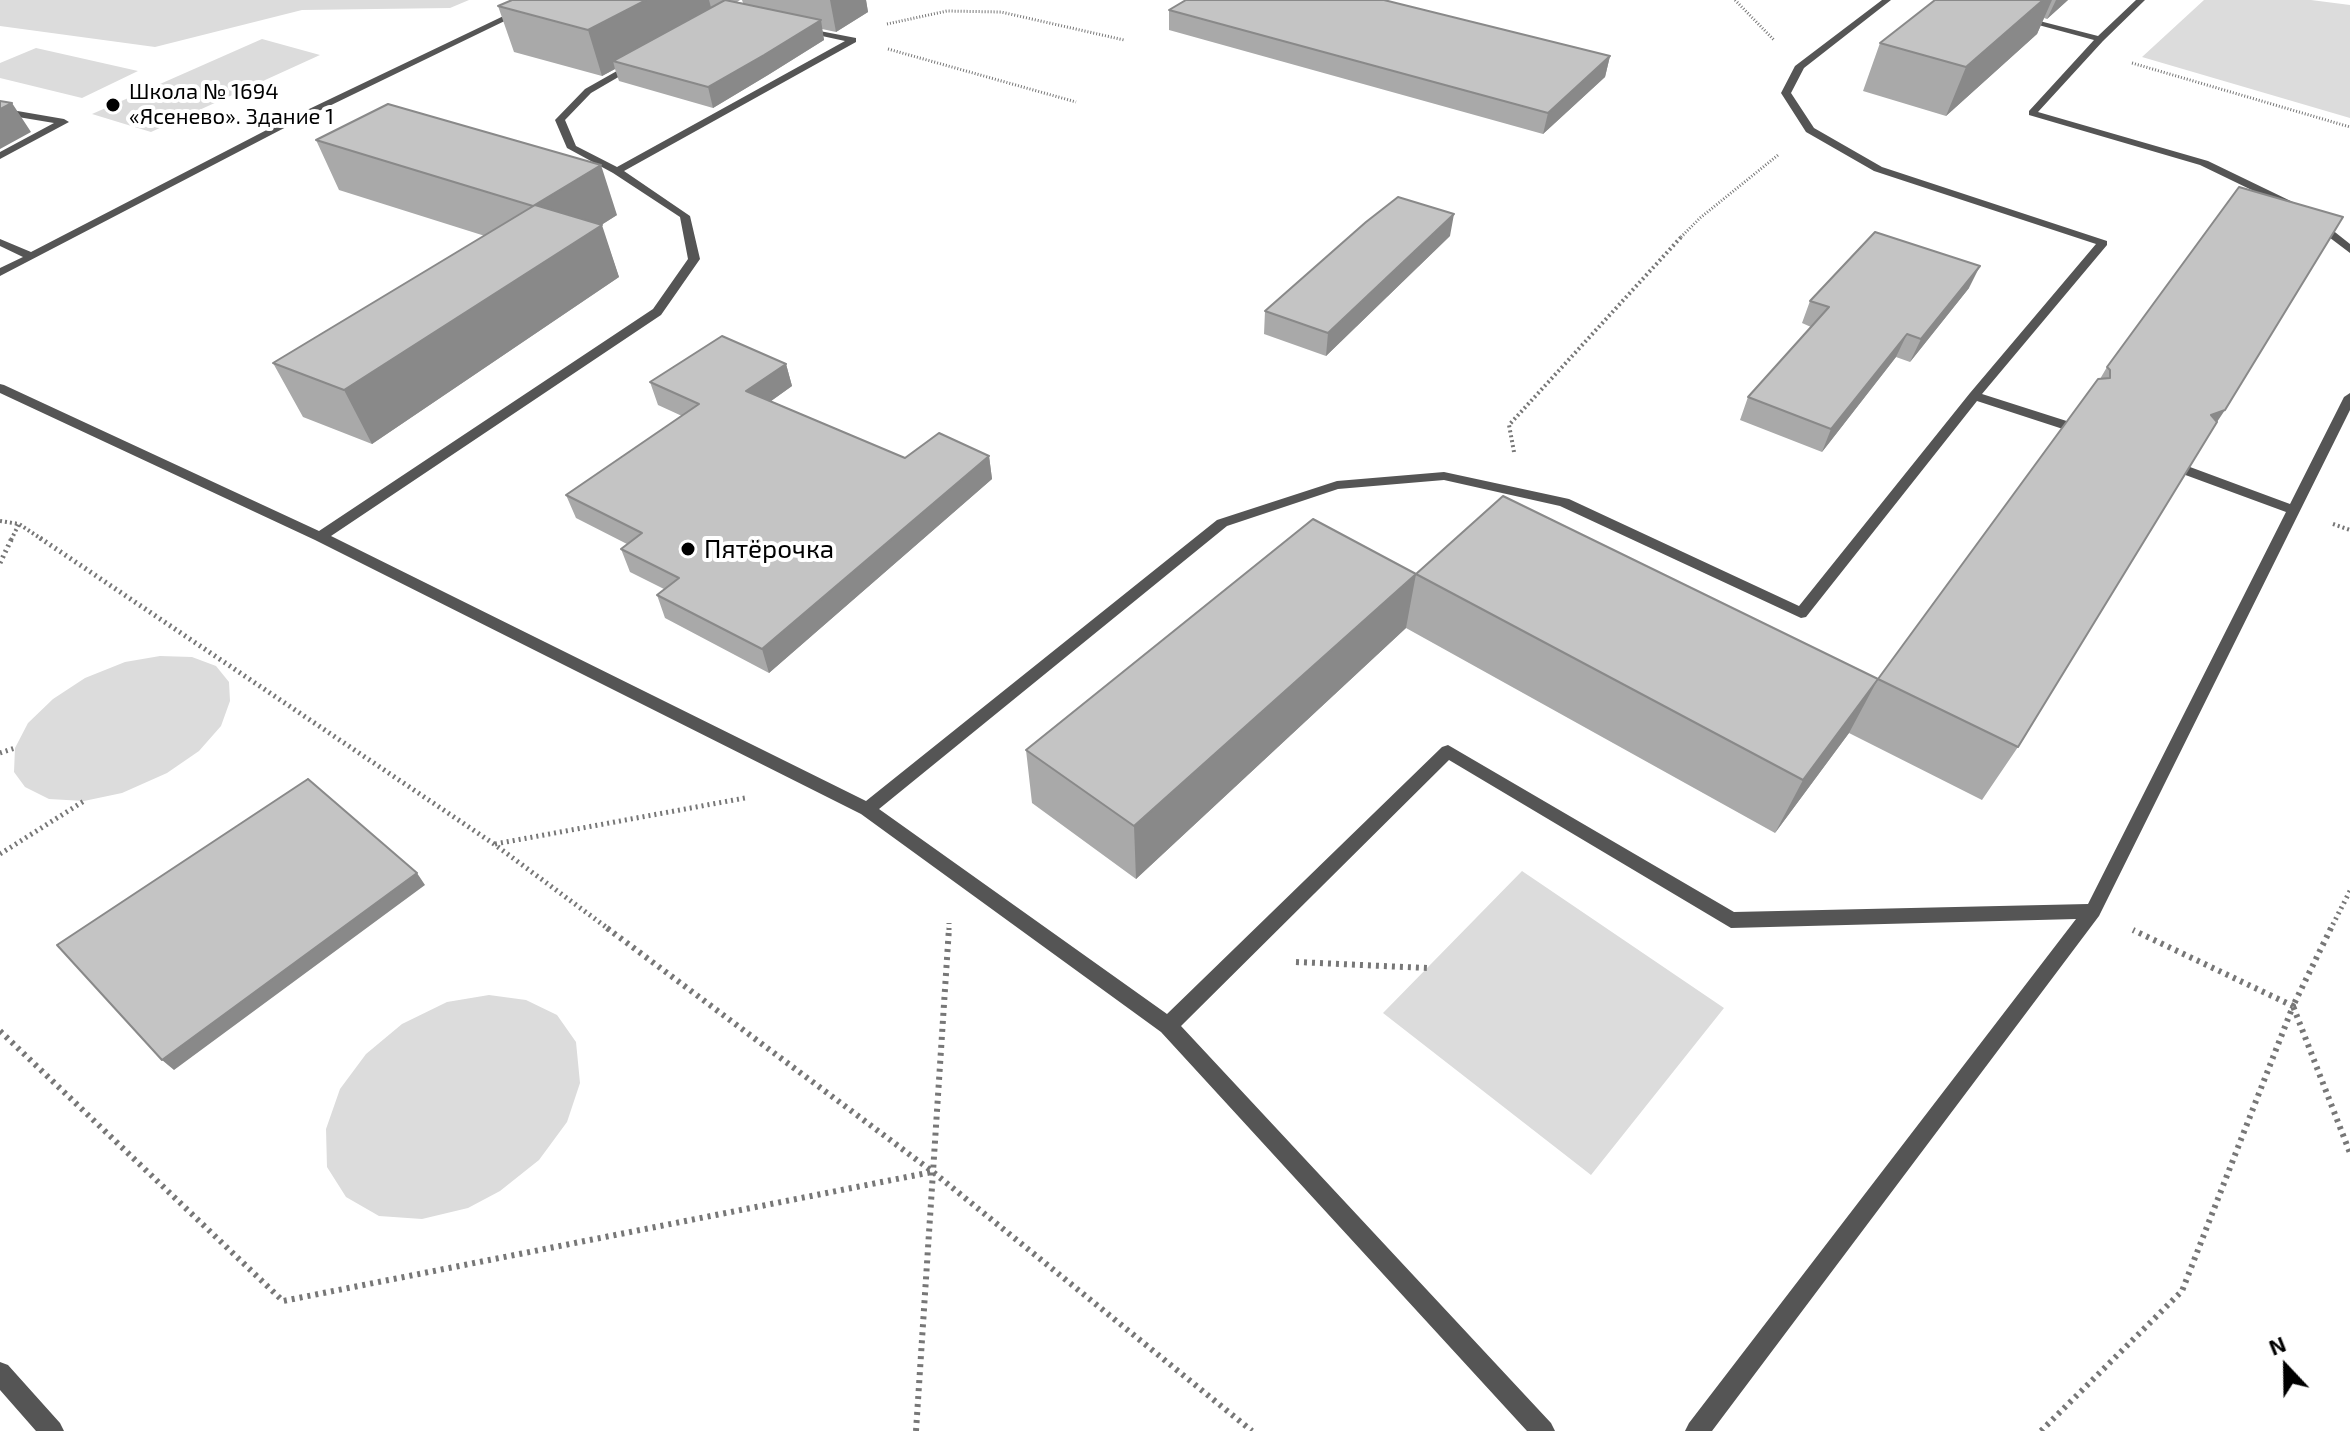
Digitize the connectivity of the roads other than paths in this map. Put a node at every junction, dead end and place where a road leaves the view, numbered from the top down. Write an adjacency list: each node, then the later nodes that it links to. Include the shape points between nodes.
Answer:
1 (544, 0): 15 (lane, via 287,123)
2 (1887, 0): 18 (lane, via 1800,66 1786,93 1810,130 1878,169 2103,243)
3 (2141, 0): 6 (lane)
4 (2015, 16): 6 (lane)
5 (791, 26): 10 (lane, via 853,40)
6 (2100, 39): 11 (lane, via 2032,113 2204,163)
7 (652, 55): 10 (lane, via 588,91 560,120 572,148)
8 (0, 111): 9 (lane, via 64,122)
9 (0, 156)
10 (617, 171): 23 (lane, via 685,216 694,259 657,312)
11 (2302, 210)
12 (2313, 219): 14 (lane)
13 (0, 242): 15 (lane)
14 (2350, 250)
15 (33, 257): 16 (lane)
16 (0, 273)
17 (0, 388): 23 (lane)
18 (1974, 396): 20 (lane); 24 (lane, via 1801,613 1564,502 1444,476 1337,485 1222,523)
19 (2350, 397): 22 (lane)
20 (2071, 427)
21 (2185, 470): 22 (lane)
22 (2294, 510): 25 (lane)
23 (320, 537): 24 (lane)
24 (867, 809): 26 (lane)
25 (2093, 911): 26 (lane, via 1731,920 1448,751); 30 (lane)
26 (1168, 1026): 29 (lane)
27 (0, 1373): 28 (lane)
28 (52, 1431)
29 (1543, 1431)
30 (1697, 1431)

